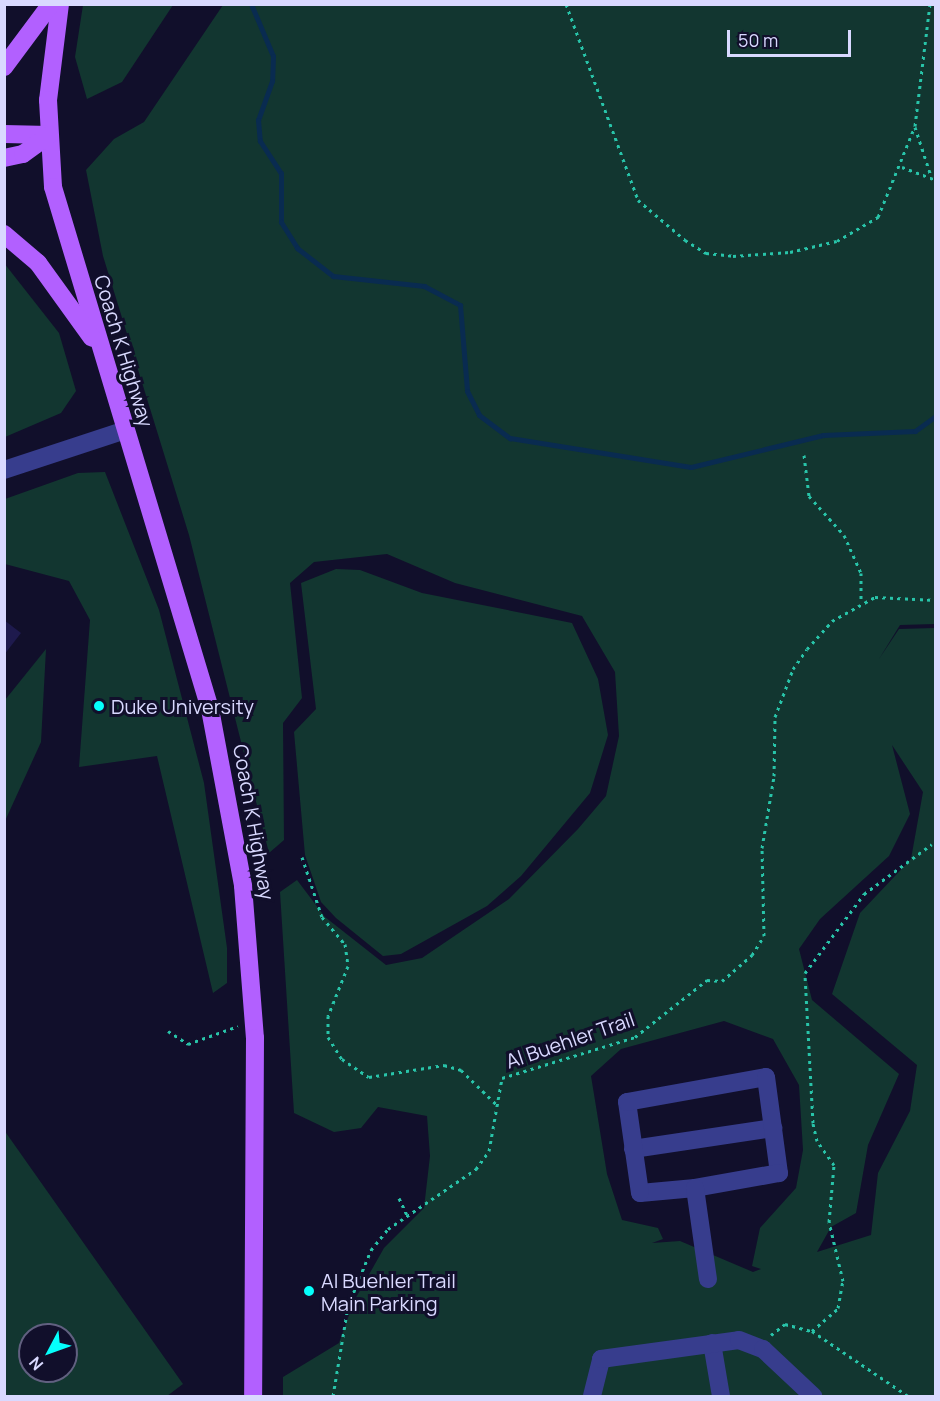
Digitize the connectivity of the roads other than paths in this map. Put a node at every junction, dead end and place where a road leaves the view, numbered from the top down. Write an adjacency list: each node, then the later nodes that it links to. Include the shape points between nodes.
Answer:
1 (51, 4): 3 (main road)
2 (60, 4): 5 (main road, Coach K Highway)
3 (4, 67)
4 (4, 134): 5 (main road)
5 (49, 135): 6 (main road, via 23,154); 8 (main road, Coach K Highway, via 59,211)
6 (4, 158)
7 (4, 234): 8 (main road, via 38,263)
8 (101, 351): 9 (main road, Coach K Highway)
9 (126, 430): 10 (lane); 16 (main road, Coach K Highway, via 223,766 244,896 254,1020)
10 (4, 470)
11 (773, 1128): 12 (lane); 12 (lane, via 766,1077 627,1102); 13 (lane, via 779,1173)
12 (633, 1149): 13 (lane, via 640,1193)
13 (695, 1188): 14 (lane)
14 (708, 1279)
15 (712, 1343): 17 (lane, via 601,1359); 18 (lane); 19 (lane, via 739,1340 763,1349)
16 (253, 1396)
17 (592, 1396)
18 (721, 1396)
19 (813, 1396)

